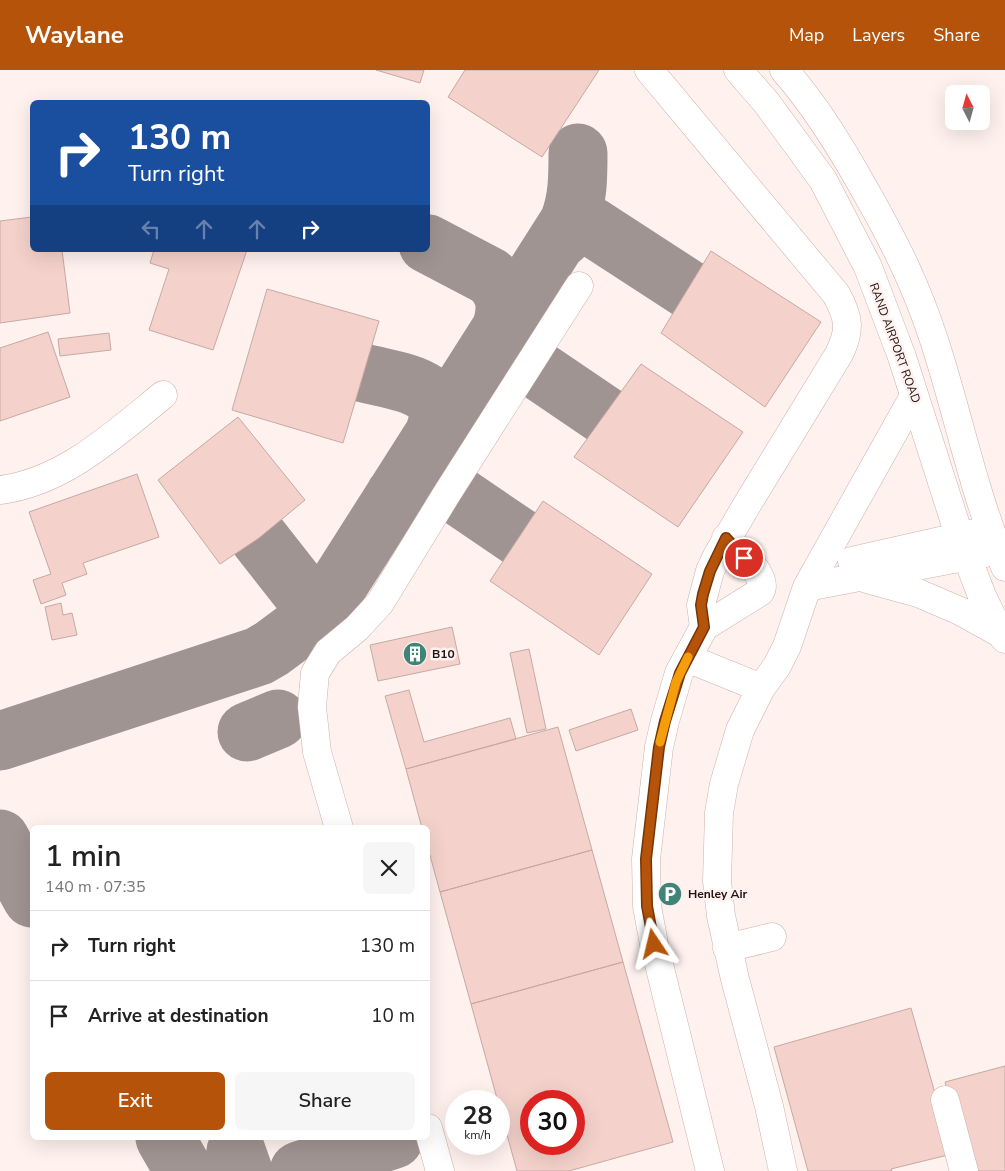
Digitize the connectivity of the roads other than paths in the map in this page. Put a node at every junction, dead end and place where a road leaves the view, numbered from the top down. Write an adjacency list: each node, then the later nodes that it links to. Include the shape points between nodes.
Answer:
1 (649, 70): 8 (street, via 836,294 846,318 847,334 839,354)
2 (738, 70): 6 (street, RAND AIRPORT ROAD, via 766,102 823,180 868,267)
3 (784, 70): 10 (street, via 846,156 897,246 917,290)
4 (579, 286): 17 (street, via 380,603 328,652 315,673 312,707 317,752)
5 (163, 395): 7 (street, via 115,434 59,471 22,486)
6 (914, 396): 9 (street, RAND AIRPORT ROAD); 11 (street)
7 (0, 490)
8 (726, 538): 13 (street, via 703,594); 13 (street, via 761,577 763,588)
9 (963, 548): 10 (street); 11 (street); 12 (street); 14 (street, RAND AIRPORT ROAD)
10 (998, 549)
11 (812, 578): 12 (street); 16 (street, via 788,646)
12 (863, 578): 14 (street, via 918,593 960,611)
13 (704, 627): 15 (street)
14 (1002, 636)
15 (687, 658): 16 (street); 23 (street, via 676,682 659,747 647,850 647,906)
16 (761, 688): 19 (street, via 740,730 719,813 717,881)
17 (338, 825)
18 (772, 937): 19 (street)
19 (727, 948): 24 (street)
20 (945, 1100): 25 (street)
21 (430, 1135): 22 (street)
22 (440, 1171)
23 (710, 1171)
24 (783, 1171)
25 (964, 1171)

